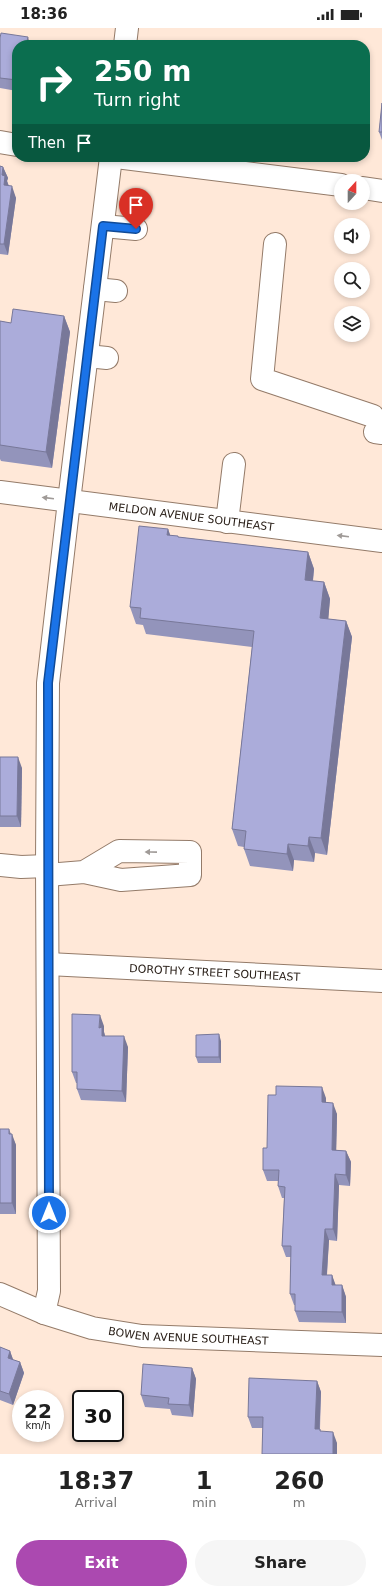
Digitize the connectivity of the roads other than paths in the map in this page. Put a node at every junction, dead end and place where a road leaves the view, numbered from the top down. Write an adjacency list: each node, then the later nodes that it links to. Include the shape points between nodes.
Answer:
1 (127, 28): 2 (street)
2 (126, 40)
3 (0, 142): 4 (street)
4 (12, 144)
5 (110, 162): 10 (street)
6 (156, 162): 7 (street)
7 (334, 184)
8 (370, 189): 9 (street)
9 (382, 190)
10 (103, 226): 11 (street); 16 (street, via 105,290 97,357)
11 (136, 229)
12 (275, 244): 13 (street, via 262,379)
13 (377, 427)
14 (234, 464): 17 (street)
15 (0, 492): 16 (street, MELDON AVENUE SOUTHEAST, one-way to 15)
16 (69, 501): 17 (street, MELDON AVENUE SOUTHEAST); 20 (street, via 48,683)
17 (227, 522): 18 (street, MELDON AVENUE SOUTHEAST, one-way to 17)
18 (382, 541)
19 (0, 864): 20 (street)
20 (47, 870): 21 (street); 22 (street)
21 (84, 872): 21 (street, one-way to 21, via 121,880 190,875 190,852 119,851)
22 (48, 964): 23 (street, DOROTHY STREET SOUTHEAST); 25 (street, via 49,1291)
23 (382, 981)
24 (0, 1294): 25 (street, BOWEN AVENUE SOUTHEAST)
25 (44, 1312): 26 (street, BOWEN AVENUE SOUTHEAST, via 92,1328 142,1336)
26 (382, 1345)

